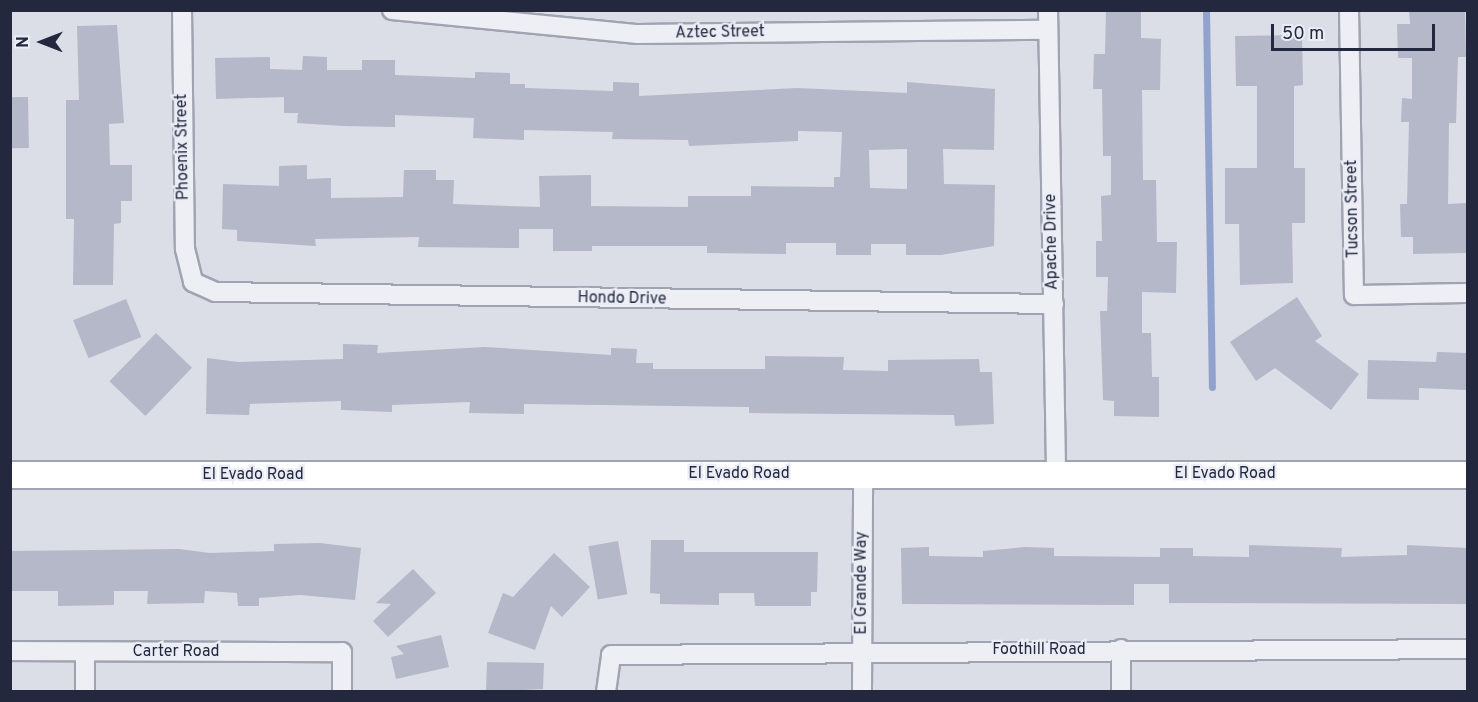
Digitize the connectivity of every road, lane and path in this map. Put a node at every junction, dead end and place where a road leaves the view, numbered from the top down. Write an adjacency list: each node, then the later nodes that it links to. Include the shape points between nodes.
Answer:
1 (182, 10): 6 (street, Phoenix Street, via 185,249)
2 (392, 10): 5 (street, Aztec Street, via 638,34)
3 (1048, 10): 5 (street, Apache Drive)
4 (1349, 10): 7 (street, Tucson Street, via 1354,295)
5 (1048, 30): 8 (street, Apache Drive)
6 (193, 282): 8 (street, Hondo Drive, via 214,292 237,294)
7 (1467, 293)
8 (1053, 304): 10 (street, Apache Drive)
9 (862, 474): 10 (main road, El Evado Road); 11 (main road, El Evado Road); 16 (street, El Grande Way)
10 (1056, 474): 12 (main road, El Evado Road)
11 (10, 475)
12 (1467, 475)
13 (1120, 649): 14 (street, Foothill Road); 16 (street, Foothill Road); 22 (street)
14 (1467, 649)
15 (10, 651): 17 (street, Carter Road)
16 (862, 651): 20 (street, Foothill Road, via 611,655); 21 (street, El Grande Way)
17 (85, 652): 18 (street); 19 (street, Carter Road, via 342,652)
18 (85, 692)
19 (342, 692)
20 (606, 692)
21 (862, 692)
22 (1120, 692)

